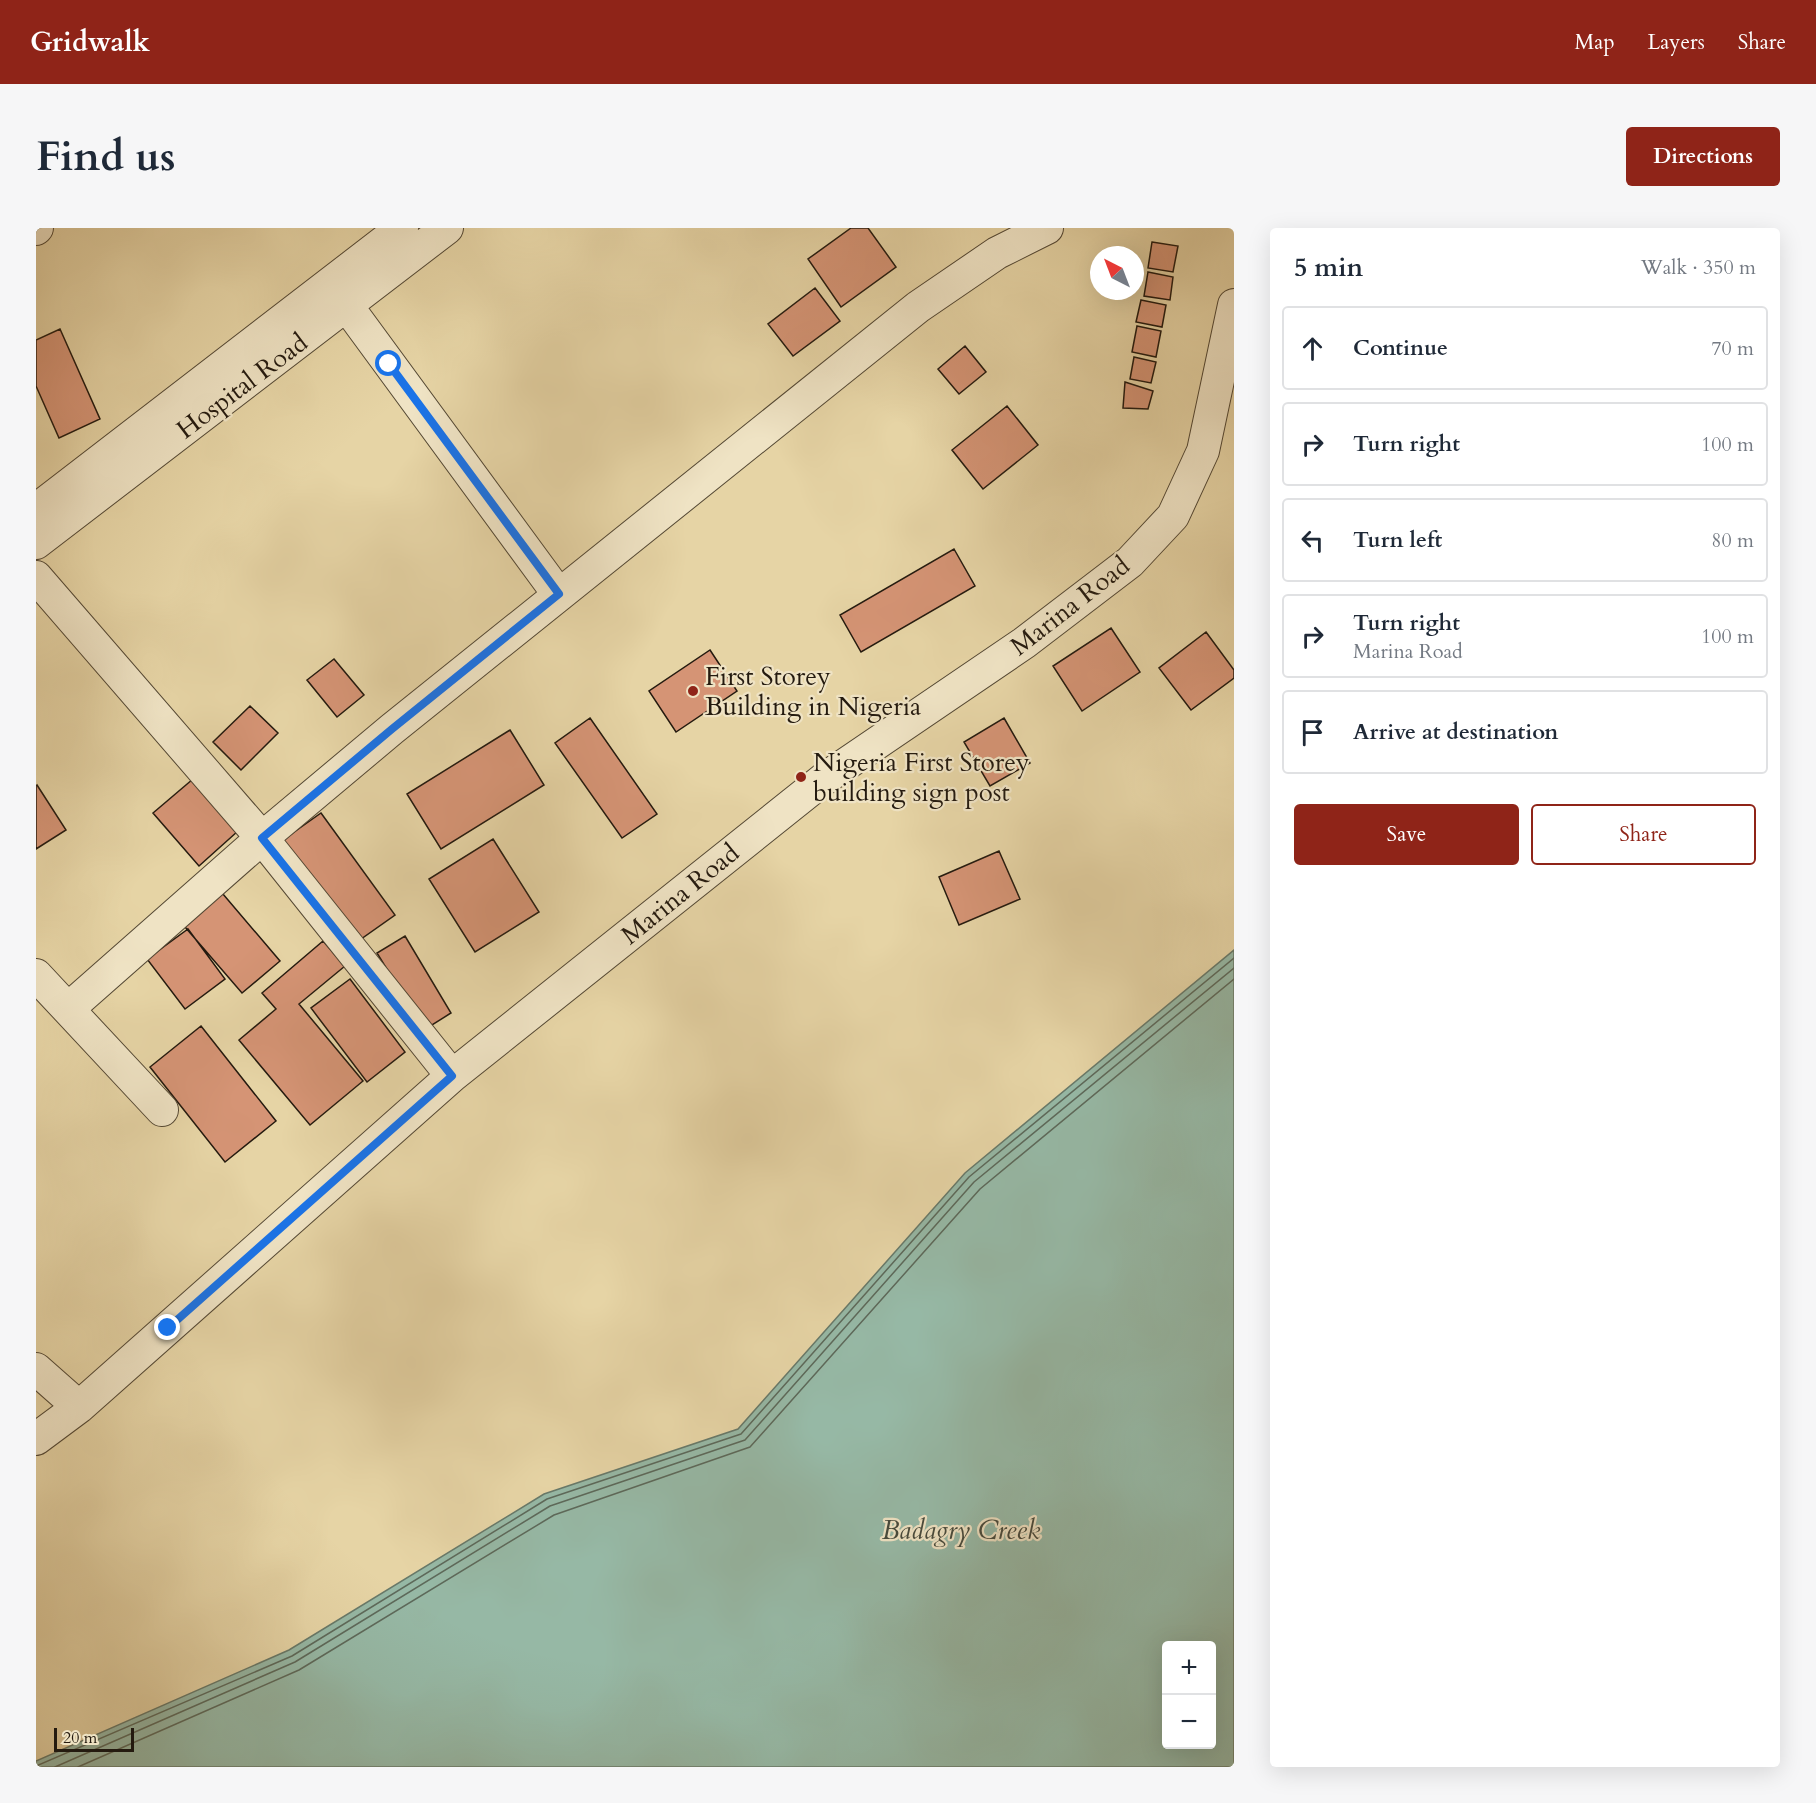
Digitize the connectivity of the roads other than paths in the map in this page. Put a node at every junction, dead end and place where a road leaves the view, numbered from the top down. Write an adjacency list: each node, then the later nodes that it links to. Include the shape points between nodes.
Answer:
1 (402, 228): 6 (street, Hospital Road)
2 (447, 228): 5 (street, Hospital Road)
3 (1031, 231): 9 (street, via 918,306)
4 (1234, 305): 13 (street, Marina Road, via 1203,451 1173,516 1130,562 1024,643 824,779)
5 (346, 306): 7 (street, Hospital Road); 9 (street)
6 (36, 510)
7 (36, 543)
8 (36, 576): 10 (street)
9 (559, 594): 10 (street)
10 (262, 838): 12 (street); 13 (street)
11 (36, 975): 12 (street)
12 (68, 1009): 14 (street)
13 (452, 1076): 16 (street, Marina Road)
14 (162, 1110)
15 (36, 1369): 16 (street)
16 (79, 1407): 17 (street, Marina Road)
17 (36, 1439)

